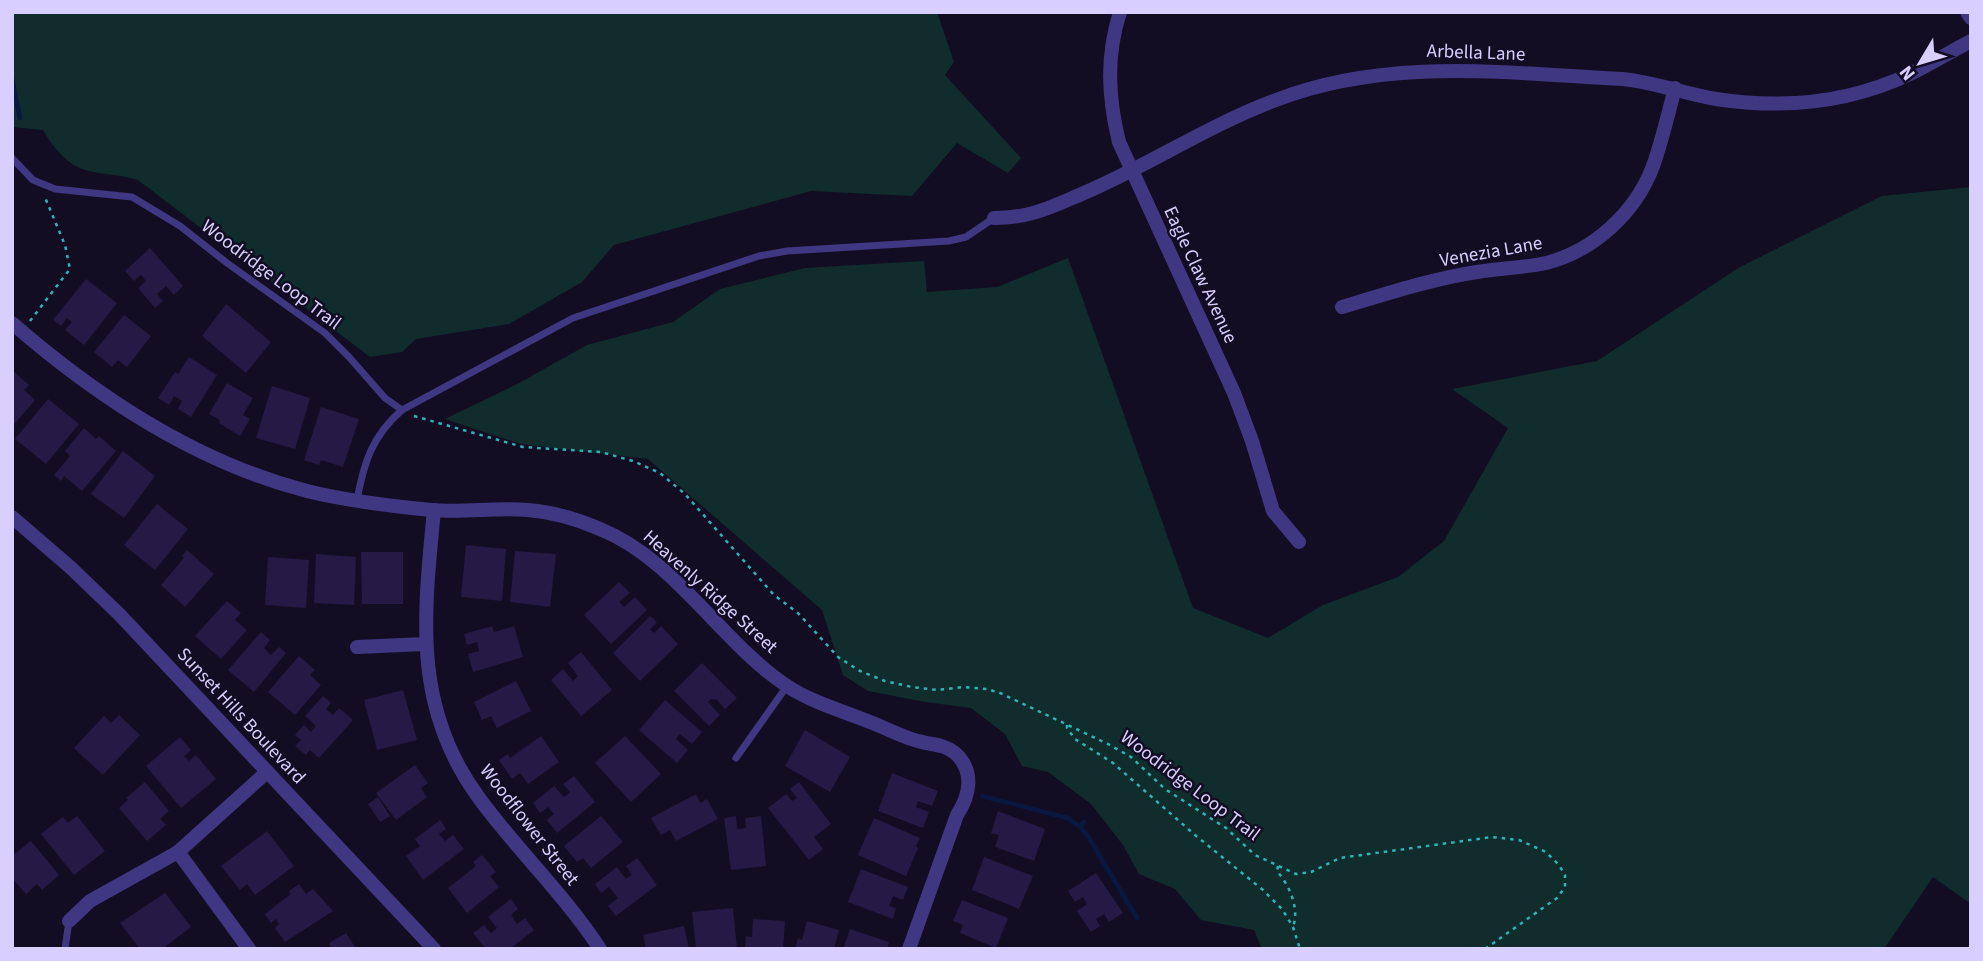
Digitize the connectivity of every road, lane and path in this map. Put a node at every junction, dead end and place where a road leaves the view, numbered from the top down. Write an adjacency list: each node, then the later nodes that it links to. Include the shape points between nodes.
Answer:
1 (1120, 12): 7 (street, Eagle Claw Avenue, via 1109,84 1119,142)
2 (1967, 12): 3 (street)
3 (1971, 18)
4 (1971, 41): 5 (street, Arbella Lane, via 1881,86 1815,102 1750,103)
5 (1675, 88): 7 (street, Arbella Lane, via 1647,81 1445,69 1361,77 1276,100); 10 (street, Venezia Lane, via 1643,189 1615,224 1594,241 1548,262 1447,278)
6 (12, 158): 8 (lane, Woodridge Loop Trail, via 33,180)
7 (1131, 171): 9 (street, Arbella Lane, via 1035,214); 16 (street, Eagle Claw Avenue, via 1234,393 1273,511)
8 (46, 185): 11 (path, via 44,197 65,245 69,269); 12 (lane, Woodridge Loop Trail, via 132,197 157,211 325,333 385,398)
9 (993, 218): 12 (lane, via 966,237 949,242 787,251 740,262 573,318)
10 (1342, 307)
11 (18, 327): 13 (street, Heavenly Ridge Street, via 99,391 193,446 269,480)
12 (402, 410): 13 (lane, via 373,443); 20 (path, Woodridge Loop Trail, via 523,447 601,452 660,473 715,526 774,595 798,613 838,657 860,671 912,687 987,689)
13 (357, 501): 14 (street, Heavenly Ridge Street)
14 (433, 510): 17 (street, Woodflower Street); 19 (street, Heavenly Ridge Street, via 526,510 603,530 653,561)
15 (12, 517): 22 (street, Sunset Hills Boulevard, via 119,614)
16 (1299, 542)
17 (425, 644): 18 (street); 30 (street, Woodflower Street, via 436,709 478,797)
18 (357, 647)
19 (787, 686): 21 (lane); 31 (street, Heavenly Ridge Street, via 918,741 946,747 965,765 969,790)
20 (1068, 725): 24 (path, Woodridge Loop Trail, via 1130,757 1165,789 1226,828 1255,855); 26 (path, via 1076,739 1113,762 1263,890)
21 (736, 758)
22 (267, 772): 23 (street); 29 (street, Sunset Hills Boulevard)
23 (178, 852): 25 (street, via 90,901); 28 (street)
24 (1278, 866): 26 (path, via 1294,904); 33 (path, Woodridge Loop Trail, via 1296,874 1311,872 1340,858 1492,837 1519,840 1546,852 1565,875 1565,887 1557,898)
25 (69, 921): 27 (lane)
26 (1293, 927): 32 (path)
27 (65, 949)
28 (249, 949)
29 (434, 949)
30 (600, 949)
31 (909, 949)
32 (1300, 949)
33 (1485, 949)

